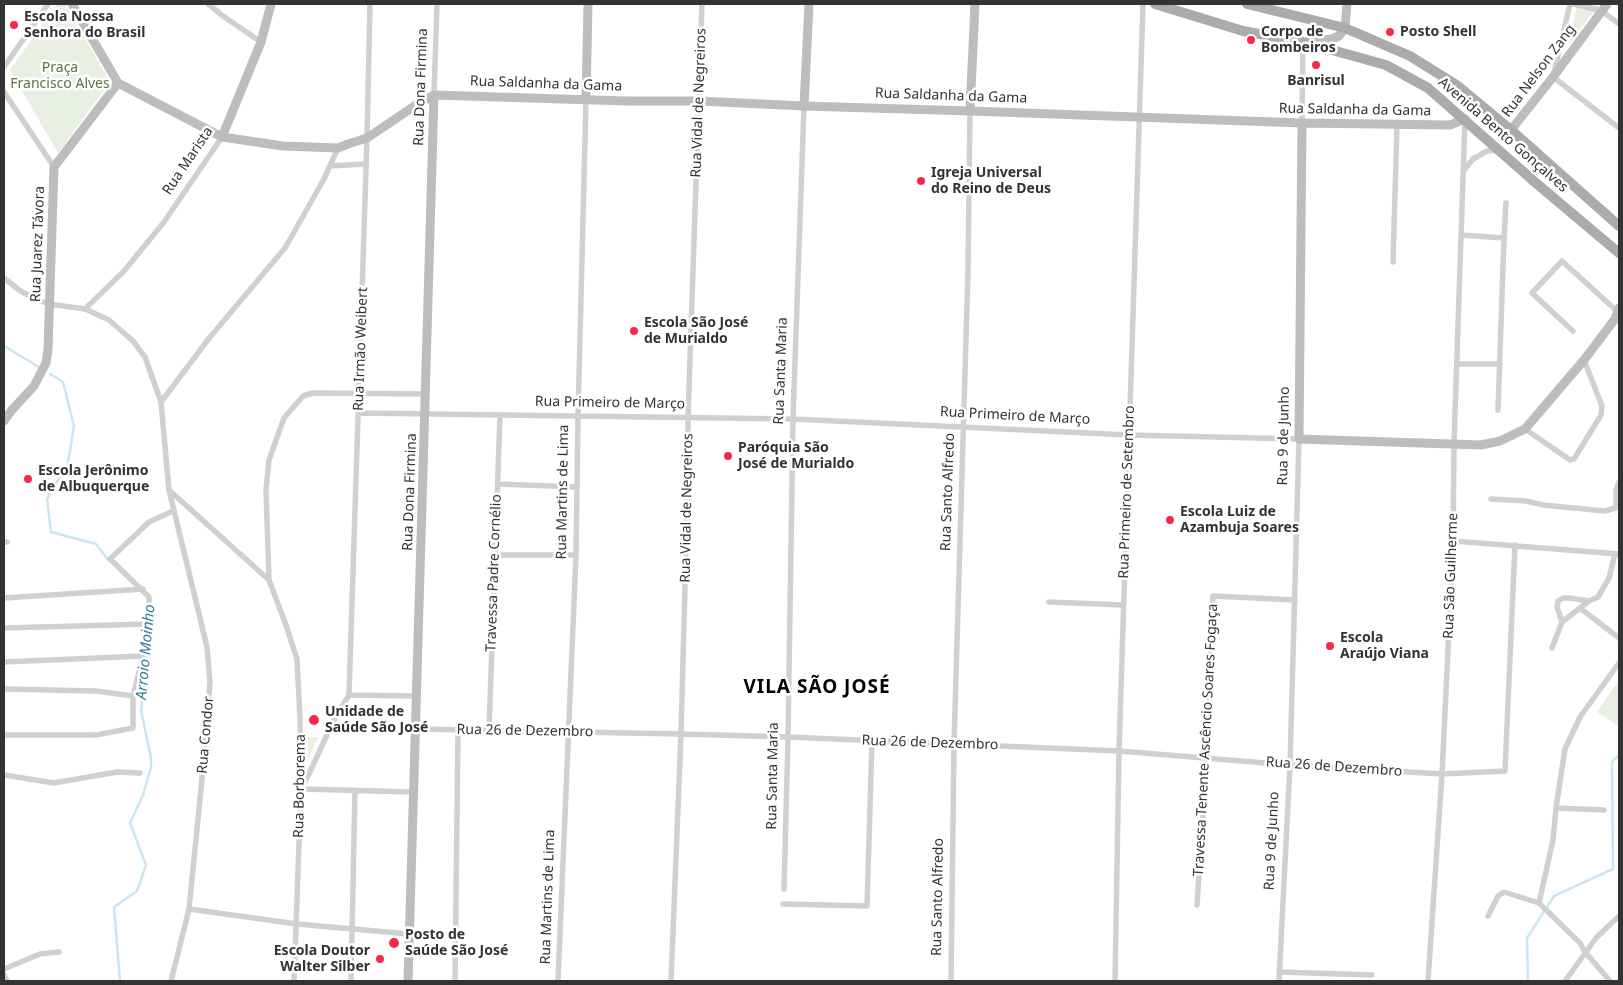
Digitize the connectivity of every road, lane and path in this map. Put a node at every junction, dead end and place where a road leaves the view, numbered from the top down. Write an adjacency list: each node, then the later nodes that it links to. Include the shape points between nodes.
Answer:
1 (48, 4): 22 (street)
2 (72, 4): 24 (street)
3 (208, 4): 20 (street)
4 (271, 4): 20 (street, Rua Marista)
5 (370, 4): 38 (street, Rua Irmão Weibert)
6 (437, 4): 26 (street, Rua Dona Firmina)
7 (588, 4): 27 (street, Rua Martins de Lima)
8 (702, 4): 28 (street, Rua Vidal de Negreiros)
9 (809, 4): 29 (street, Rua Santa Maria)
10 (976, 4): 30 (street, Rua Santo Alfredo)
11 (1143, 4): 31 (street, Rua Primeiro de Setembro)
12 (1155, 4): 21 (main road, Avenida Bento Gonçalves, via 1243,31)
13 (1247, 4): 19 (main road, Avenida Bento Gonçalves)
14 (1347, 4): 19 (street)
15 (1570, 4): 23 (street)
16 (1574, 4): 17 (street)
17 (1604, 7): 18 (street); 23 (street, Rua Nelson Zang)
18 (1619, 24)
19 (1345, 28): 21 (street, via 1332,39); 36 (main road, Avenida Bento Gonçalves, via 1410,56 1458,86)
20 (261, 42): 37 (street, Rua Marista)
21 (1302, 42): 32 (main road, Avenida Bento Gonçalves, via 1386,65 1428,88); 33 (street, Rua 9 de Junho)
22 (4, 67)
23 (1553, 77): 35 (street); 36 (street, Rua Nelson Zang)
24 (118, 83): 37 (street); 43 (street, Rua Juarez Távora)
25 (4, 92): 43 (street)
26 (434, 95): 27 (street, Rua Saldanha da Gama); 38 (street); 60 (street, Rua Dona Firmina)
27 (586, 99): 28 (street, Rua Saldanha da Gama); 66 (street, Rua Martins de Lima)
28 (699, 101): 29 (street, Rua Saldanha da Gama); 68 (street, Rua Vidal de Negreiros)
29 (804, 106): 30 (street, Rua Saldanha da Gama); 69 (street, Rua Santa Maria)
30 (970, 110): 31 (street, Rua Saldanha da Gama); 70 (street, Rua Santo Alfredo)
31 (1138, 117): 33 (street, Rua Saldanha da Gama); 72 (street, Rua Primeiro de Setembro)
32 (1465, 119): 34 (street, Rua Saldanha da Gama, via 1450,126); 40 (main road, Avenida Bento Gonçalves); 44 (street, Rua São Guilherme)
33 (1302, 123): 34 (street, Rua Saldanha da Gama); 73 (street, Rua 9 de Junho)
34 (1397, 125): 50 (street)
35 (1619, 128)
36 (1511, 130): 46 (main road, Avenida Bento Gonçalves)
37 (222, 137): 39 (street, via 283,146); 53 (street, Rua Marista, via 124,272)
38 (367, 138): 39 (street); 41 (street, Rua Irmão Weibert)
39 (338, 148): 42 (street)
40 (1500, 150): 44 (street, via 1487,151 1473,159); 49 (main road, Avenida Bento Gonçalves)
41 (366, 164): 42 (street); 59 (street, Rua Irmão Weibert)
42 (330, 166): 61 (street, via 285,248)
43 (54, 167): 52 (street, Rua Juarez Távora)
44 (1464, 170): 47 (street, Rua São Guilherme)
45 (1506, 203): 48 (street)
46 (1619, 226)
47 (1461, 235): 48 (street); 57 (street, Rua São Guilherme)
48 (1504, 238): 58 (street)
49 (1619, 253)
50 (1393, 262)
51 (4, 278): 52 (street, Rua Condor, via 19,290)
52 (50, 304): 53 (street, Rua Condor); 67 (street, Rua Juarez Távora, via 46,363 34,386)
53 (85, 309): 61 (street, Rua Condor, via 109,320 133,341 145,357)
54 (1618, 314): 55 (street, via 1562,261 1532,293); 56 (street, Rua Primeiro de Março)
55 (1573, 331)
56 (1584, 360): 71 (street, Rua Primeiro de Março); 71 (street, via 1602,406 1601,415 1574,460)
57 (1456, 364): 58 (street); 74 (street, Rua São Guilherme)
58 (1500, 364): 62 (street)
59 (360, 394): 60 (street); 63 (street, Rua Irmão Weibert); 87 (street, via 308,394 284,418 269,460 266,490)
60 (426, 394): 64 (street, Rua Dona Firmina)
61 (160, 402): 78 (street, Rua Condor)
62 (1498, 410)
63 (358, 413): 64 (street, Rua Primeiro de Março); 104 (street, Rua Irmão Weibert)
64 (426, 414): 65 (street, Rua Primeiro de Março); 106 (street, Rua Dona Firmina)
65 (500, 415): 66 (street, Rua Primeiro de Março); 76 (street, Travessa Padre Cornélio)
66 (578, 417): 68 (street, Rua Primeiro de Março); 77 (street, Rua Martins de Lima)
67 (5, 418)
68 (688, 418): 69 (street, Rua Primeiro de Março); 112 (street, Rua Vidal de Negreiros)
69 (792, 420): 70 (street, Rua Primeiro de Março); 113 (street, Rua Santa Maria)
70 (963, 428): 72 (street, Rua Primeiro de Março); 115 (street, Rua Santo Alfredo)
71 (1525, 429): 74 (street, Rua Primeiro de Março, via 1500,441 1480,445)
72 (1129, 435): 73 (street, Rua Primeiro de Março); 93 (street, Rua Primeiro de Setembro)
73 (1298, 439): 74 (street, Rua Primeiro de Março); 90 (street, Rua 9 de Junho)
74 (1454, 443): 82 (street, Rua São Guilherme)
75 (1619, 482): 80 (street, via 1616,490)
76 (498, 484): 77 (street); 85 (street, Travessa Padre Cornélio)
77 (577, 487): 86 (street, Rua Martins de Lima)
78 (169, 490): 81 (street, Rua Condor); 87 (street, Rua Borborema)
79 (1491, 499): 80 (street, via 1605,511)
80 (1618, 507)
81 (173, 511): 88 (street, via 149,522 110,558); 131 (street, Rua Condor, via 207,647 210,682)
82 (1453, 541): 83 (street); 120 (street, Rua São Guilherme)
83 (1515, 545): 84 (street); 120 (street, Rua 26 de Dezembro, via 1505,771)
84 (1617, 554): 91 (street, via 1598,597)
85 (494, 555): 86 (street); 109 (street, Travessa Padre Cornélio)
86 (576, 555): 110 (street, Rua Martins de Lima)
87 (269, 580): 122 (street, Rua Borborema, via 297,659)
88 (143, 589): 89 (street); 96 (street, via 150,597)
89 (4, 598)
90 (1295, 600): 117 (street, Travessa Tenente Ascêncio Soares Fogaça, via 1213,596); 118 (street, Rua 9 de Junho)
91 (1589, 601): 94 (street); 95 (street, via 1563,598 1558,601)
92 (1049, 602): 93 (street)
93 (1123, 605): 116 (street, Rua Primeiro de Setembro)
94 (1580, 608): 95 (street); 98 (street)
95 (1562, 622): 99 (street)
96 (149, 624): 97 (street); 100 (street)
97 (4, 628)
98 (1619, 638)
99 (1552, 648)
100 (143, 656): 101 (street); 105 (street)
101 (4, 662)
102 (1619, 663): 125 (street, via 1580,717 1564,749)
103 (4, 690): 105 (street, via 96,691)
104 (349, 695): 106 (street); 122 (street, via 332,722)
105 (133, 696): 111 (street, via 133,728 96,735)
106 (417, 696): 107 (street, Rua Dona Firmina)
107 (416, 729): 108 (street, Rua 26 de Dezembro); 124 (street, Rua Dona Firmina)
108 (458, 730): 109 (street, Rua 26 de Dezembro); 148 (street)
109 (489, 731): 110 (street, Rua 26 de Dezembro)
110 (569, 732): 112 (street, Rua 26 de Dezembro); 149 (street, Rua Martins de Lima)
111 (4, 734)
112 (681, 734): 113 (street, Rua 26 de Dezembro); 150 (street, Rua Vidal de Negreiros)
113 (788, 737): 114 (street, Rua 26 de Dezembro); 127 (street, Rua Santa Maria)
114 (872, 741): 115 (street, Rua 26 de Dezembro); 129 (street, via 867,906)
115 (954, 744): 116 (street, Rua 26 de Dezembro); 151 (street, Rua Santo Alfredo)
116 (1119, 750): 117 (street, Rua 26 de Dezembro); 152 (street, Rua Primeiro de Setembro)
117 (1207, 758): 118 (street, Rua 26 de Dezembro); 130 (street, Travessa Tenente Ascêncio Soares Fogaça)
118 (1290, 765): 120 (street, Rua 26 de Dezembro); 140 (street, Rua 9 de Junho)
119 (140, 773): 121 (street, via 117,772 54,784)
120 (1442, 774): 154 (street, Rua São Guilherme)
121 (4, 775)
122 (301, 789): 123 (street); 134 (street, Rua Borborema)
123 (355, 790): 124 (street); 135 (street)
124 (414, 792): 136 (street, Rua Dona Firmina)
125 (1556, 808): 126 (street); 128 (street, via 1554,840)
126 (1604, 810)
127 (784, 889)
128 (1539, 903): 132 (street, via 1504,892 1498,896); 138 (street)
129 (783, 904)
130 (1197, 905)
131 (189, 909): 134 (street); 144 (street, Rua Condor)
132 (1488, 916)
133 (1619, 916): 138 (street)
134 (297, 924): 135 (street); 145 (street, Rua Borborema)
135 (353, 929): 136 (street); 146 (street)
136 (409, 934): 147 (street, Rua Dona Firmina)
137 (59, 952): 139 (street, via 40,954)
138 (1586, 952): 155 (street); 156 (street)
139 (4, 969)
140 (1279, 972): 142 (street); 153 (street, Rua 9 de Junho)
141 (4, 975): 143 (street)
142 (1372, 975)
143 (7, 981)
144 (171, 981)
145 (294, 981)
146 (351, 981)
147 (408, 981)
148 (455, 981)
149 (558, 981)
150 (671, 981)
151 (950, 981)
152 (1115, 981)
153 (1279, 981)
154 (1428, 981)
155 (1565, 981)
156 (1610, 981)

